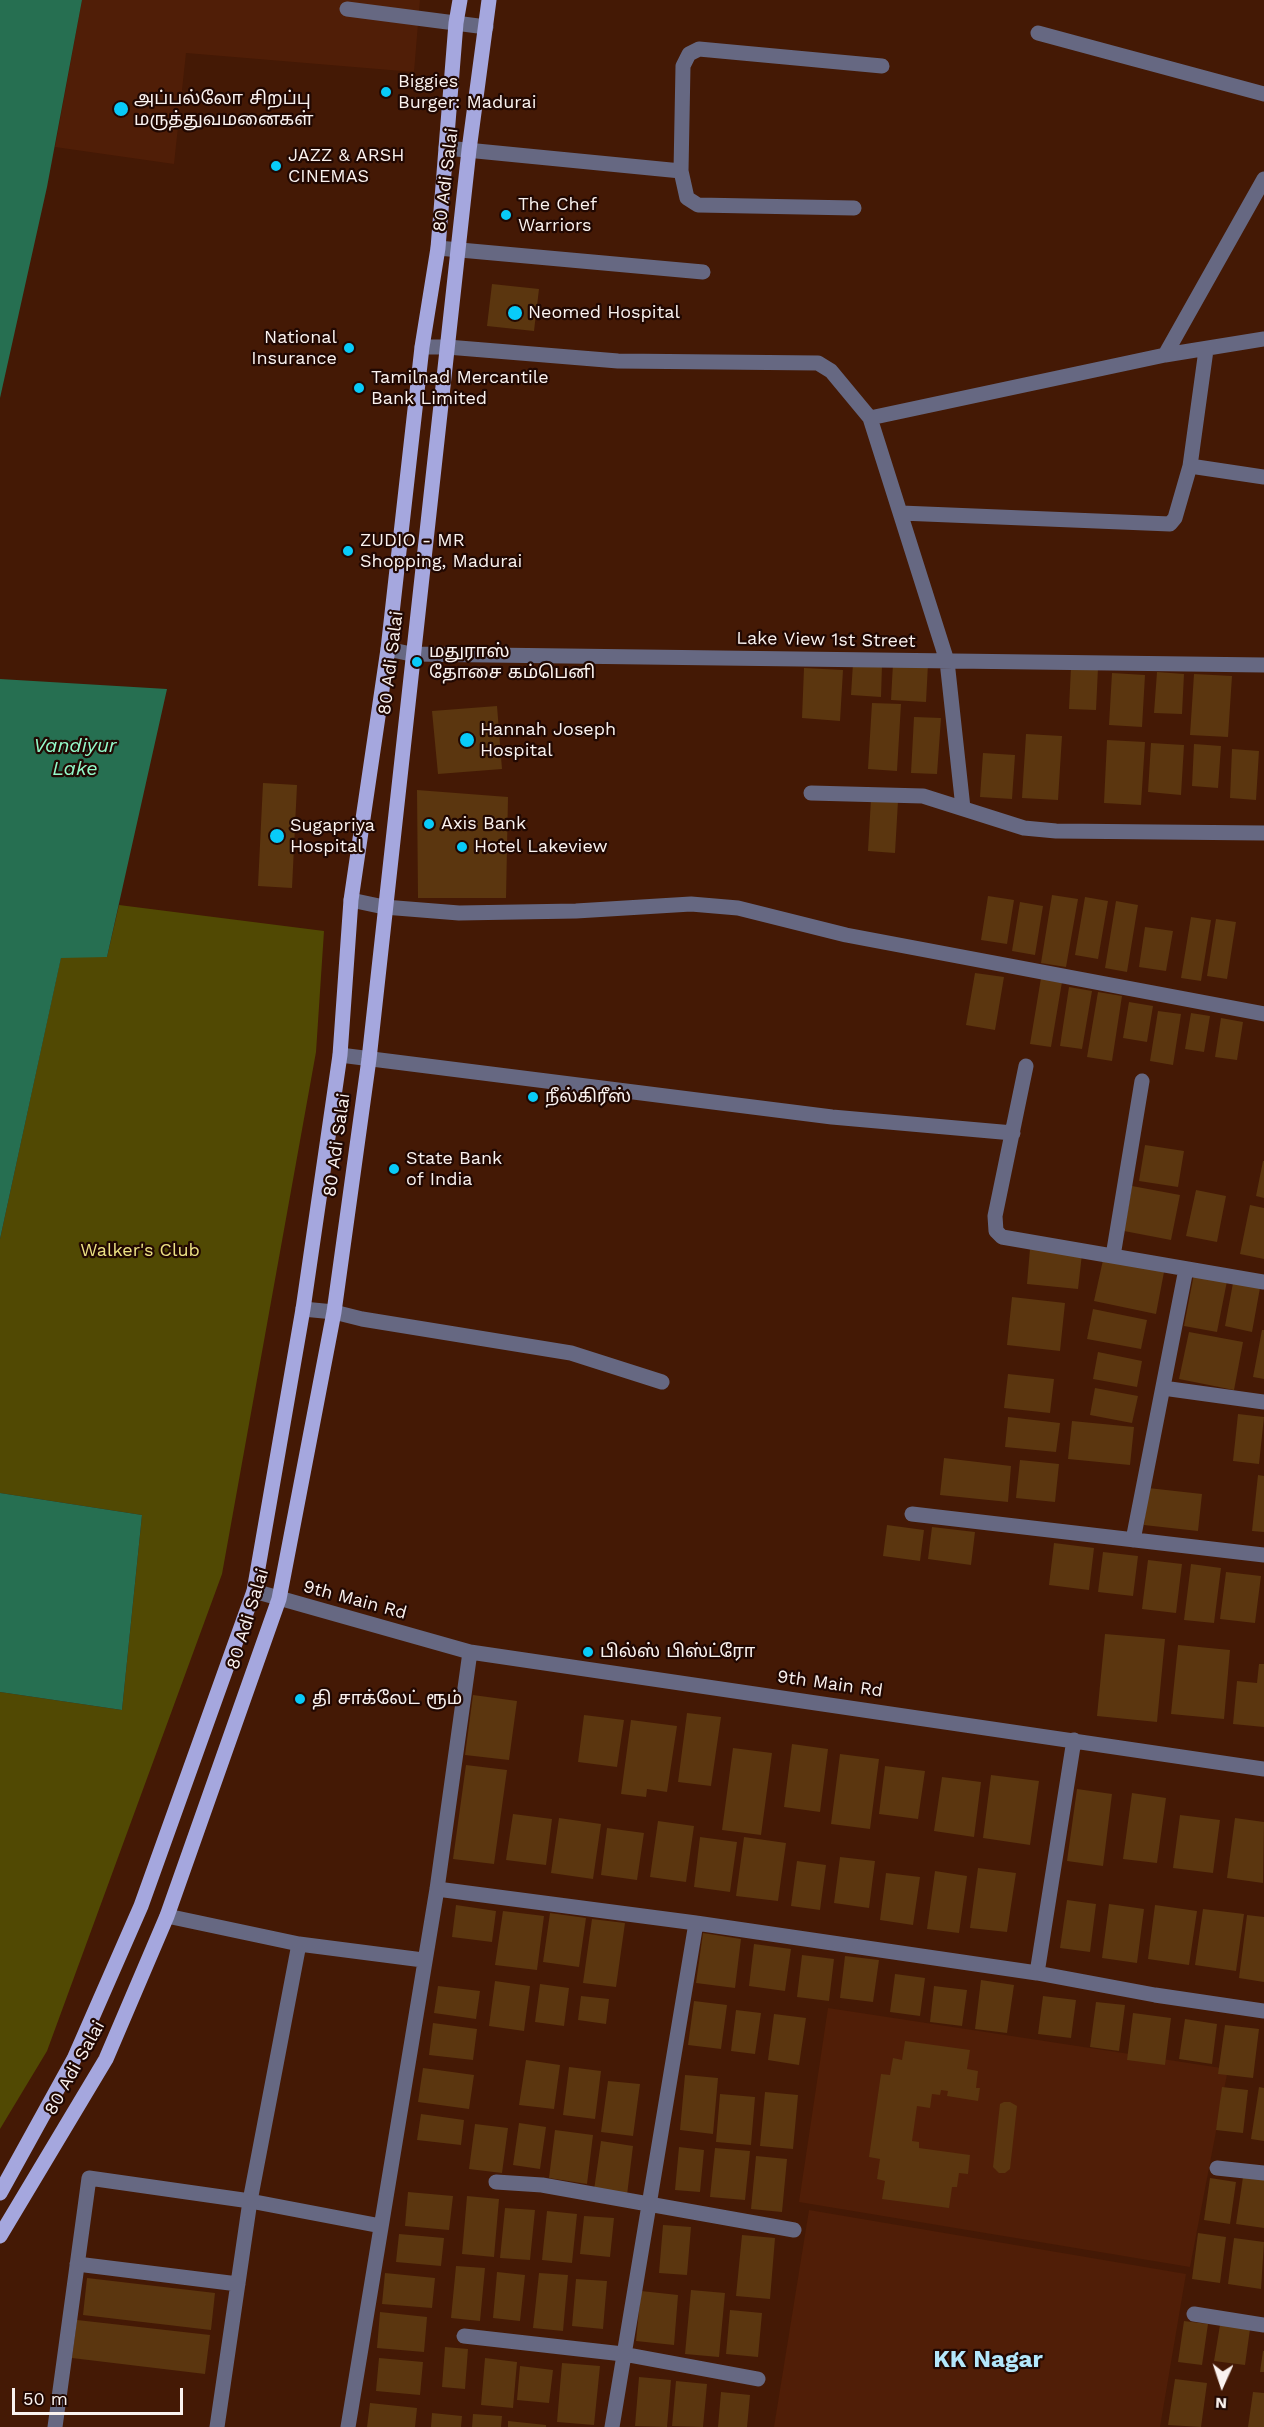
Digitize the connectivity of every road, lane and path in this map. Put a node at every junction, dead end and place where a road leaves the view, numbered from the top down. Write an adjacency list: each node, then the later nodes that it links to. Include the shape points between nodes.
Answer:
1 (460, 0): 4 (main road, 80 Adi Salai)
2 (489, 0): 5 (main road, 80 Adi Salai)
3 (347, 9): 4 (street)
4 (456, 23): 5 (street); 9 (main road, 80 Adi Salai)
5 (486, 27): 10 (main road, 80 Adi Salai)
6 (1038, 33): 8 (street)
7 (882, 66): 11 (street, via 699,49 689,54 683,66)
8 (1264, 94)
9 (446, 148): 10 (street); 14 (main road, 80 Adi Salai)
10 (469, 150): 11 (street); 15 (main road, 80 Adi Salai)
11 (681, 171): 13 (street, via 687,198 698,205)
12 (1264, 178): 21 (street)
13 (854, 208)
14 (438, 248): 15 (street); 18 (main road, 80 Adi Salai)
15 (457, 249): 16 (street); 19 (main road, 80 Adi Salai)
16 (703, 272)
17 (1264, 339): 20 (street)
18 (422, 347): 19 (street); 26 (main road, 80 Adi Salai)
19 (447, 347): 22 (street, via 618,361 818,363 831,371); 27 (main road, 80 Adi Salai)
20 (1206, 350): 21 (street); 23 (street)
21 (1165, 355): 22 (street)
22 (870, 418): 25 (street)
23 (1190, 466): 24 (street); 25 (street, via 1170,524)
24 (1264, 477)
25 (901, 513): 28 (street)
26 (388, 649): 27 (street, Lake View 1st Street); 33 (main road, 80 Adi Salai)
27 (411, 654): 28 (street, Lake View 1st Street); 34 (main road, 80 Adi Salai)
28 (947, 661): 29 (street, Lake View 1st Street); 31 (street)
29 (1264, 665)
30 (811, 793): 31 (street, via 923,796)
31 (963, 808): 32 (street, via 1024,828 1056,831)
32 (1264, 833)
33 (351, 900): 34 (street); 36 (main road, 80 Adi Salai)
34 (384, 907): 35 (street, via 459,913 691,904 738,908 846,935); 37 (main road, 80 Adi Salai)
35 (1264, 1014)
36 (340, 1055): 37 (street); 44 (main road, 80 Adi Salai)
37 (369, 1059): 40 (street, via 832,1117); 45 (main road, 80 Adi Salai)
38 (1026, 1066): 40 (street)
39 (1142, 1081): 41 (street)
40 (1013, 1133): 41 (street, via 995,1216 996,1231 1002,1238)
41 (1113, 1256): 42 (street)
42 (1186, 1269): 43 (street); 47 (street)
43 (1264, 1282)
44 (303, 1310): 45 (street); 52 (main road, 80 Adi Salai)
45 (334, 1312): 46 (street, via 571,1353); 53 (main road, 80 Adi Salai)
46 (662, 1382)
47 (1163, 1388): 48 (street); 50 (street)
48 (1264, 1402)
49 (912, 1514): 50 (street)
50 (1133, 1540): 51 (street)
51 (1264, 1555)
52 (254, 1591): 53 (street, 9th Main Rd); 67 (main road, 80 Adi Salai, via 141,1906 74,2059)
53 (279, 1599): 54 (street, 9th Main Rd); 58 (main road, 80 Adi Salai)
54 (470, 1652): 55 (street, 9th Main Rd); 57 (street)
55 (1074, 1740): 56 (street, 9th Main Rd); 62 (street)
56 (1264, 1769)
57 (436, 1889): 59 (street); 61 (street)
58 (167, 1916): 60 (street); 72 (main road, 80 Adi Salai, via 106,2059)
59 (696, 1923): 62 (street); 69 (street)
60 (299, 1944): 61 (street); 68 (street)
61 (423, 1960): 70 (street)
62 (1037, 1973): 63 (street)
63 (1264, 2011)
64 (1217, 2168): 65 (street)
65 (1264, 2173)
66 (496, 2182): 69 (street)
67 (0, 2193)
68 (250, 2200): 70 (street); 73 (street, via 89,2178); 74 (street)
69 (649, 2202): 71 (street); 78 (street)
70 (381, 2226): 82 (street)
71 (794, 2230)
72 (0, 2236)
73 (77, 2264): 74 (street); 80 (street)
74 (238, 2284): 81 (street)
75 (1194, 2314): 76 (street)
76 (1264, 2325)
77 (464, 2336): 78 (street)
78 (623, 2354): 79 (street); 83 (street)
79 (758, 2379)
80 (54, 2427)
81 (217, 2427)
82 (348, 2427)
83 (612, 2427)

